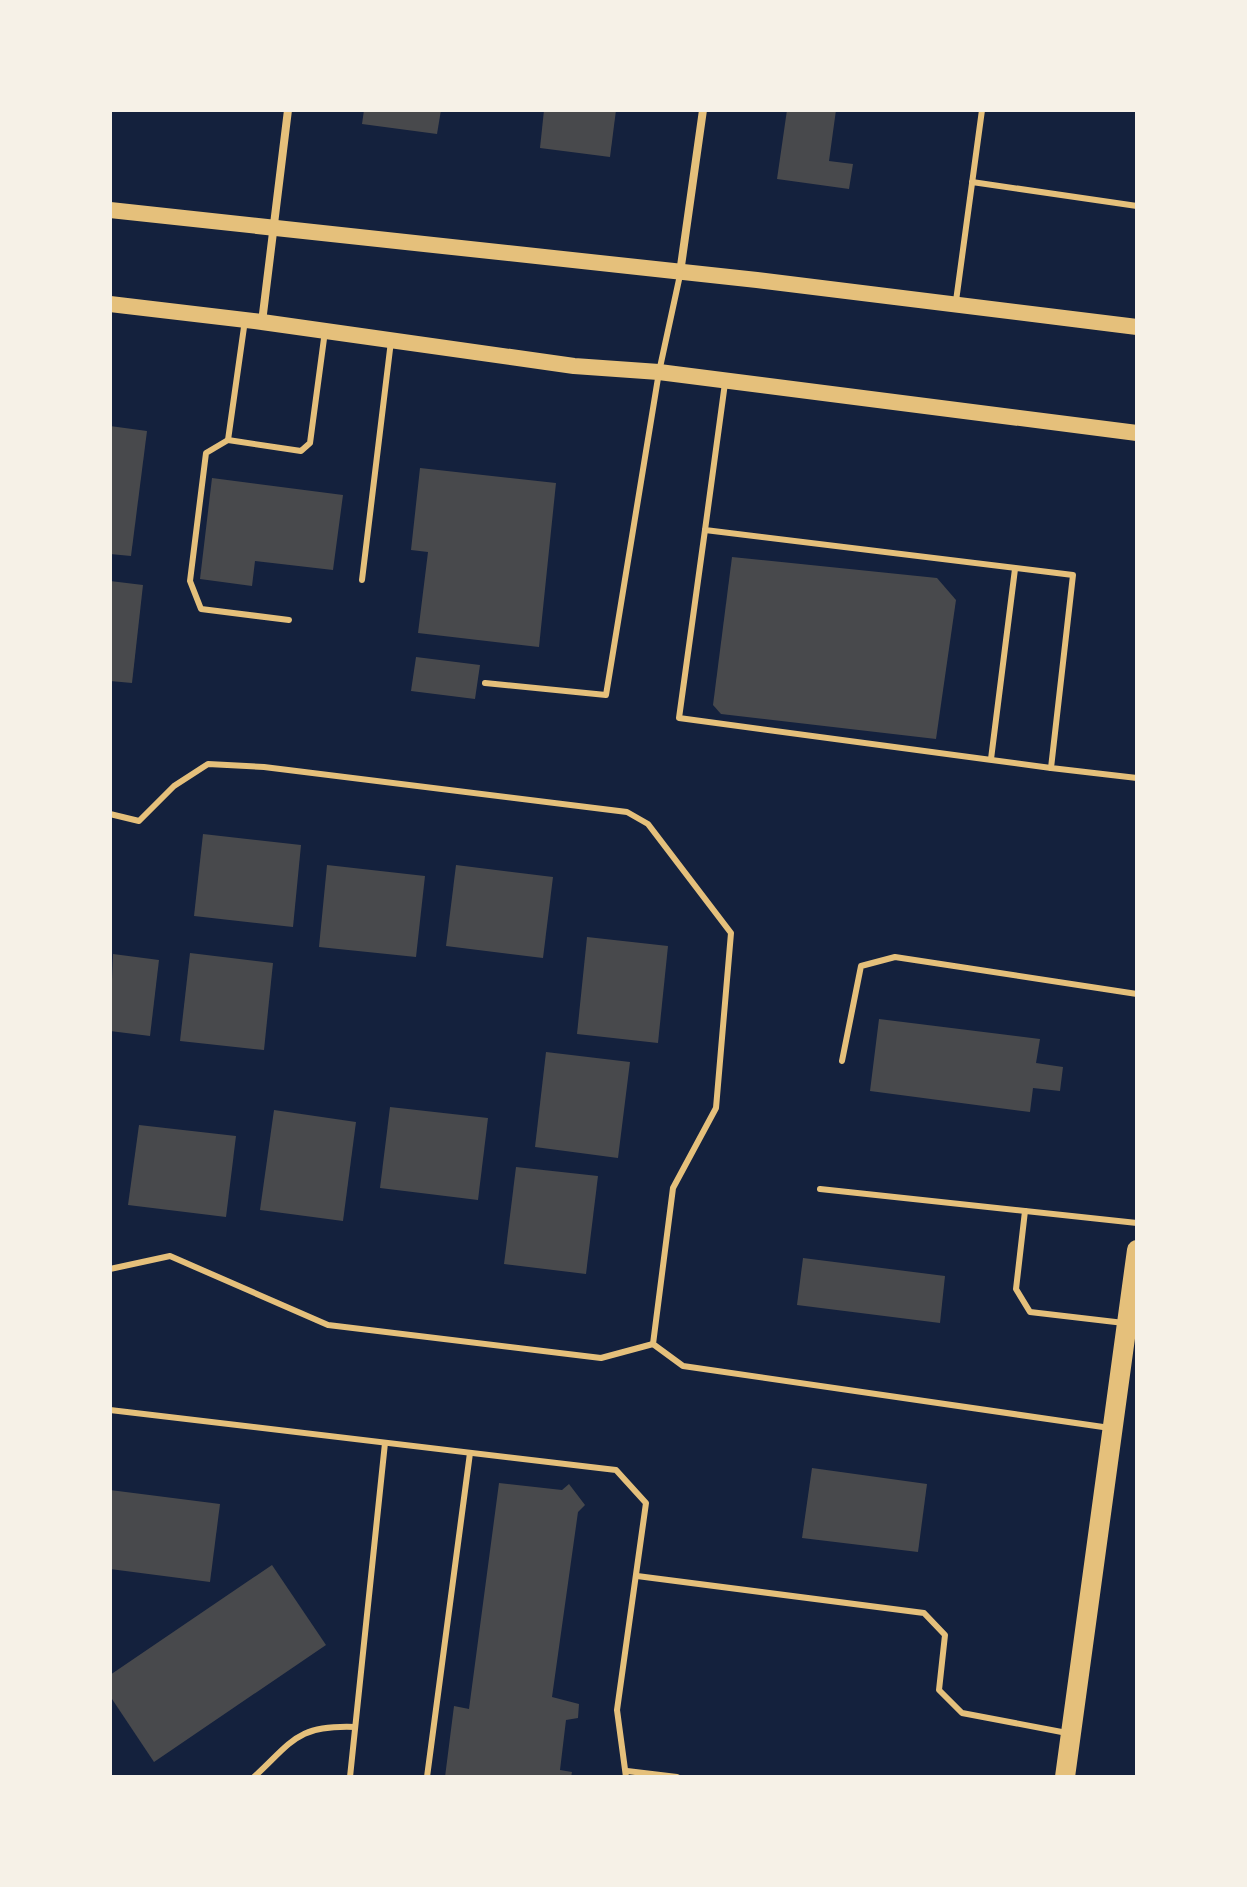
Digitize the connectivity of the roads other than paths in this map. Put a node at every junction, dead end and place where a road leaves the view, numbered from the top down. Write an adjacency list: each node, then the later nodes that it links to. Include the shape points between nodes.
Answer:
1 (288, 110): 7 (street)
2 (703, 110): 8 (street)
3 (982, 110): 4 (lane)
4 (972, 182): 5 (lane); 10 (lane)
5 (1137, 206)
6 (110, 210): 7 (main road)
7 (272, 227): 8 (main road); 11 (street)
8 (680, 274): 10 (main road); 15 (lane)
9 (110, 304): 11 (main road)
10 (955, 305): 12 (main road)
11 (253, 321): 13 (main road); 18 (lane)
12 (1137, 327)
13 (325, 331): 14 (main road); 18 (lane, via 310,443 301,451)
14 (391, 340): 15 (main road, via 574,366); 21 (lane)
15 (659, 372): 16 (main road); 23 (lane, via 606,695)
16 (726, 380): 17 (main road); 19 (lane)
17 (1137, 433)
18 (228, 440): 22 (lane, via 206,453 190,581 201,609)
19 (705, 530): 20 (lane); 24 (lane, via 679,718)
20 (1015, 569): 24 (lane); 25 (lane, via 1073,575)
21 (362, 580)
22 (289, 620)
23 (485, 683)
24 (991, 759): 25 (lane)
25 (1051, 768): 26 (lane)
26 (1137, 778)
27 (110, 814): 36 (lane, via 139,821 174,786 208,764 627,812 648,824 731,933 716,1108 673,1188)
28 (1137, 994): 29 (lane, via 895,957 861,966)
29 (842, 1061)
30 (820, 1189): 31 (lane)
31 (1025, 1211): 32 (lane); 35 (lane, via 1016,1289 1030,1312)
32 (1137, 1223)
33 (1137, 1250): 35 (main road)
34 (110, 1269): 36 (lane, via 170,1256 328,1325 601,1358)
35 (1127, 1324): 38 (main road)
36 (653, 1344): 38 (lane, via 683,1366)
37 (110, 1410): 39 (lane)
38 (1113, 1428): 43 (main road)
39 (385, 1443): 40 (lane); 42 (lane)
40 (470, 1453): 41 (lane, via 616,1470 646,1503); 47 (lane)
41 (637, 1576): 43 (lane, via 924,1613 945,1635 939,1690 962,1713); 44 (lane, via 617,1710)
42 (355, 1727): 45 (lane, via 320,1726 301,1734); 46 (lane)
43 (1071, 1734): 49 (main road)
44 (627, 1774): 48 (lane)
45 (254, 1777)
46 (350, 1777)
47 (427, 1777)
48 (677, 1777)
49 (1065, 1777)

